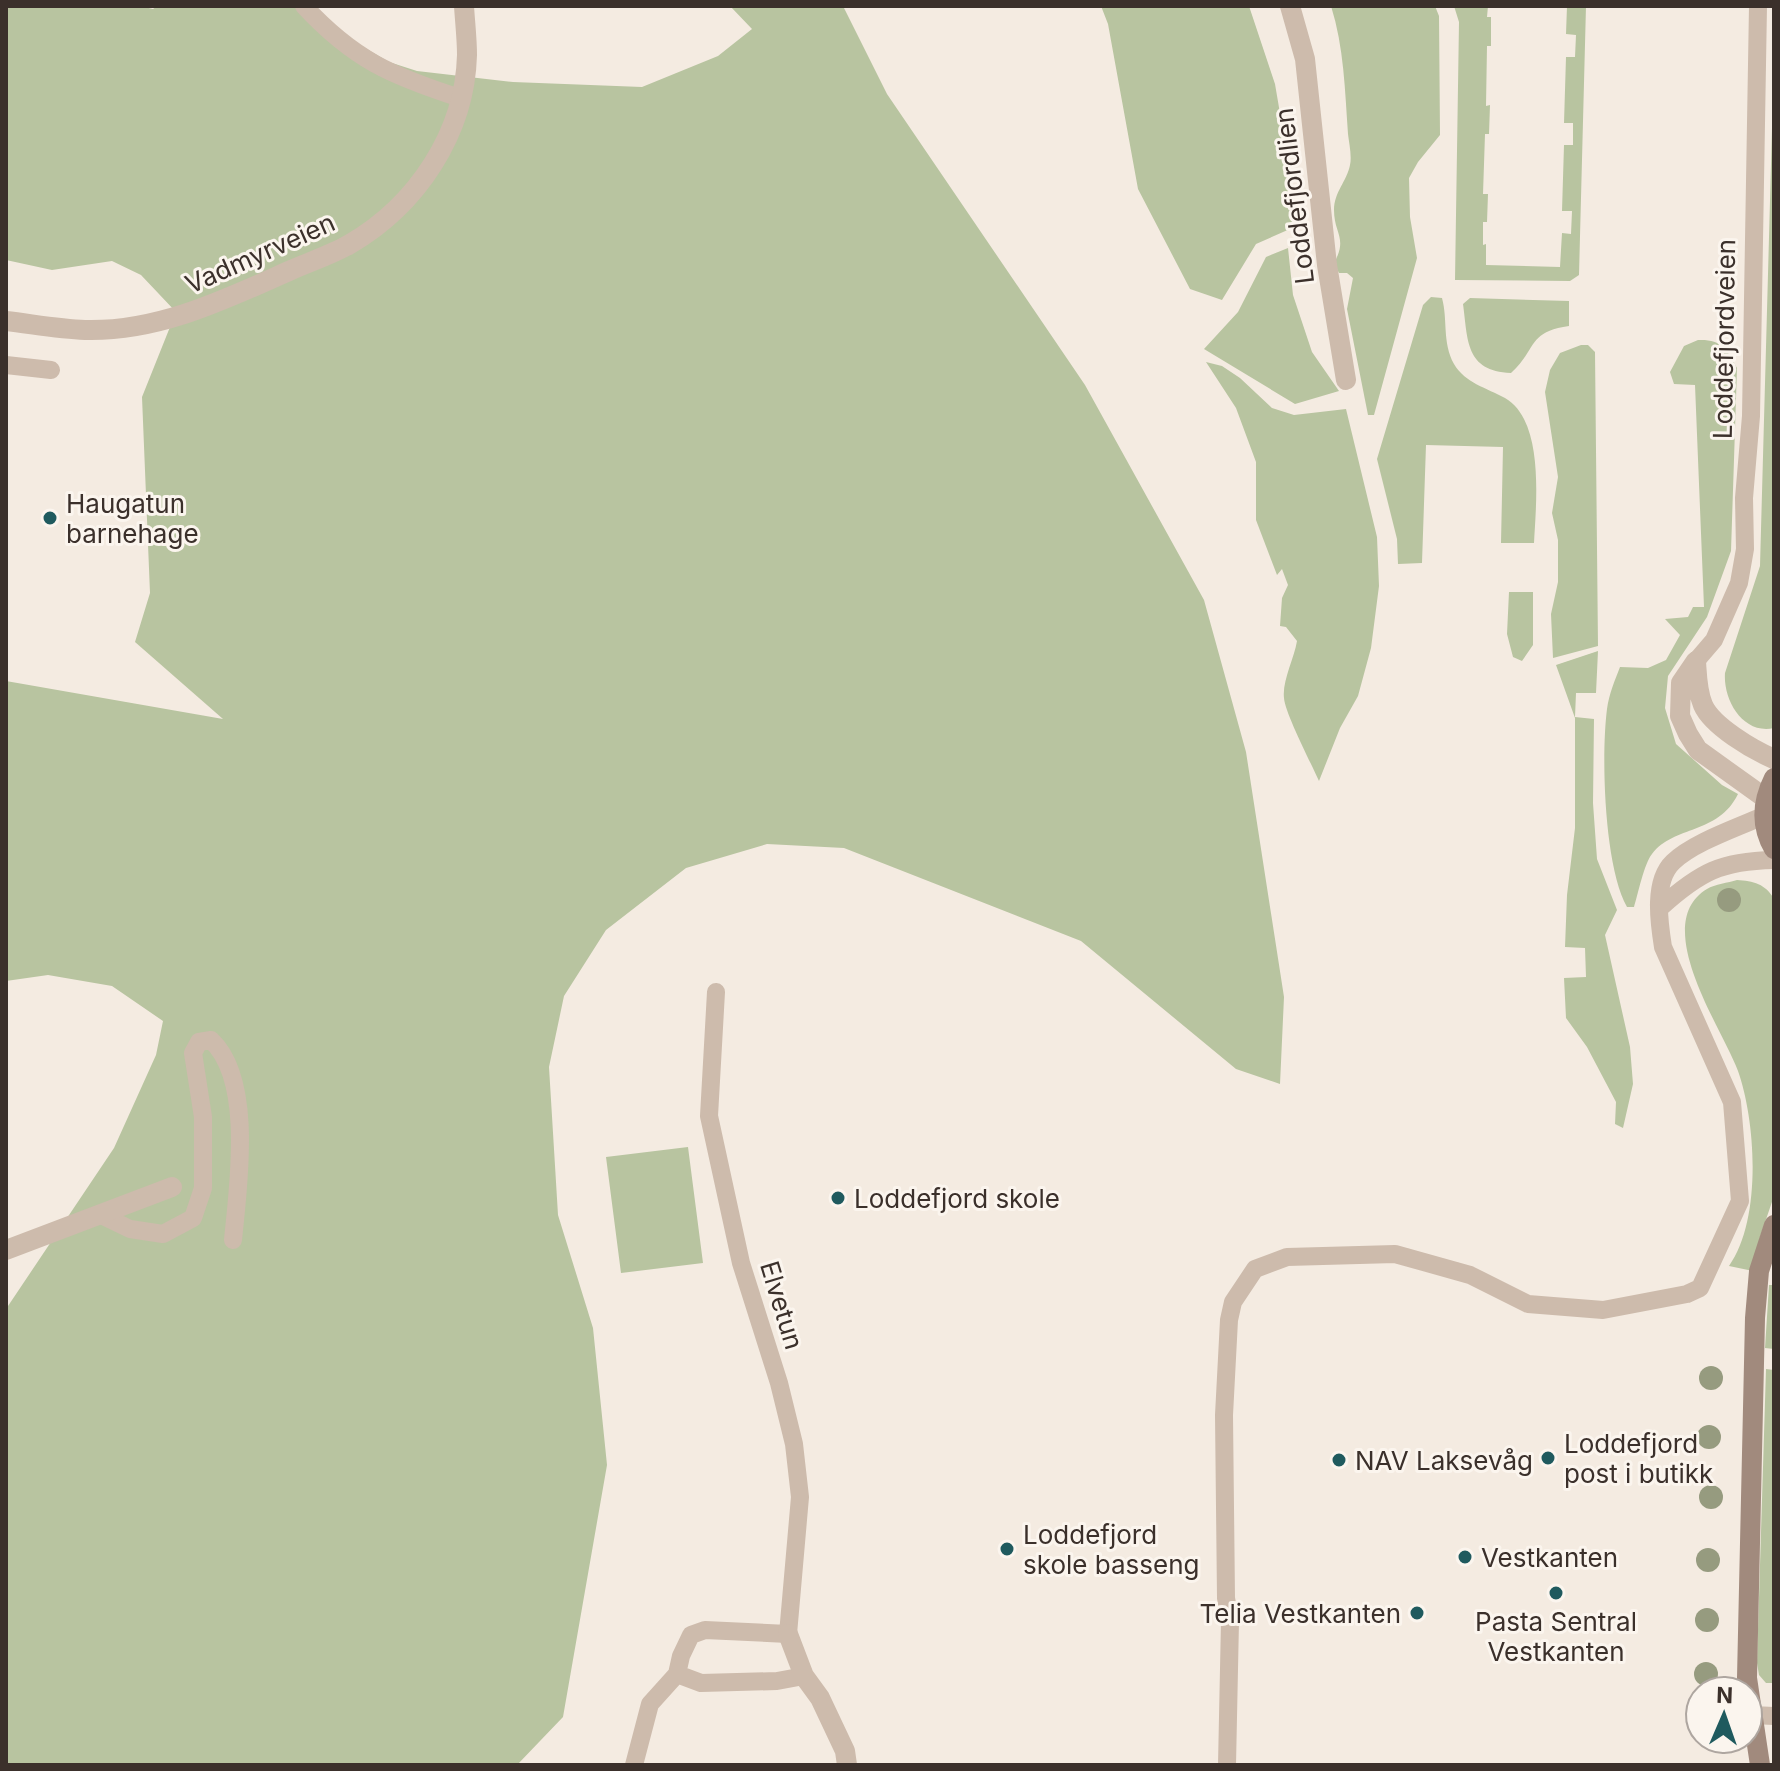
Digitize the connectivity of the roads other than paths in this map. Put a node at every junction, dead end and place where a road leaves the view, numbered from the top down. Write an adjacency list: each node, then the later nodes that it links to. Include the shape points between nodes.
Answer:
1 (304, 6): 5 (lane, via 365,60)
2 (464, 6): 5 (street, Vadmyrveien, via 467,56)
3 (1290, 6): 9 (street, Loddefjordlien, via 1305,59 1327,265)
4 (1758, 6): 10 (lane, Loddefjordveien, via 1745,549 1739,583 1714,640)
5 (460, 98): 6 (street, Vadmyrveien, via 448,140 420,183 399,207 350,243 204,309 147,324 87,330)
6 (6, 321)
7 (6, 365): 8 (lane)
8 (51, 370)
9 (1346, 380)
10 (1696, 661): 11 (street, via 1704,708); 13 (street, Loddefjordveien, via 1681,683 1680,716 1688,734 1698,750)
11 (1774, 759)
12 (1774, 778): 13 (main road)
13 (1764, 807): 14 (main road); 16 (lane, via 1671,863 1661,884)
14 (1774, 849)
15 (1774, 860): 16 (lane, via 1741,861 1706,872)
16 (1661, 907): 29 (lane, via 1663,947 1732,1102 1740,1201 1700,1288 1603,1310 1528,1304 1470,1275 1395,1254 1287,1257 1255,1269 1233,1302 1229,1320 1224,1415 1230,1621)
17 (716, 992): 23 (lane, Elvetun, via 709,1116 741,1263 794,1444 800,1497)
18 (172, 1187): 19 (street)
19 (101, 1215): 21 (lane, via 130,1229 163,1234 193,1218 203,1188 203,1117 193,1053 199,1042 211,1040 223,1051 237,1097 242,1154); 22 (street)
20 (1774, 1225): 25 (main road, via 1759,1271 1755,1318)
21 (233, 1240)
22 (6, 1250)
23 (788, 1634): 24 (lane, via 705,1630 691,1635); 26 (street, Elvetun)
24 (677, 1674): 26 (lane, via 701,1683); 27 (lane, via 650,1704)
25 (1747, 1675)
26 (804, 1676): 28 (street, Elvetun, via 820,1698)
27 (634, 1765)
28 (847, 1765)
29 (1227, 1765)

